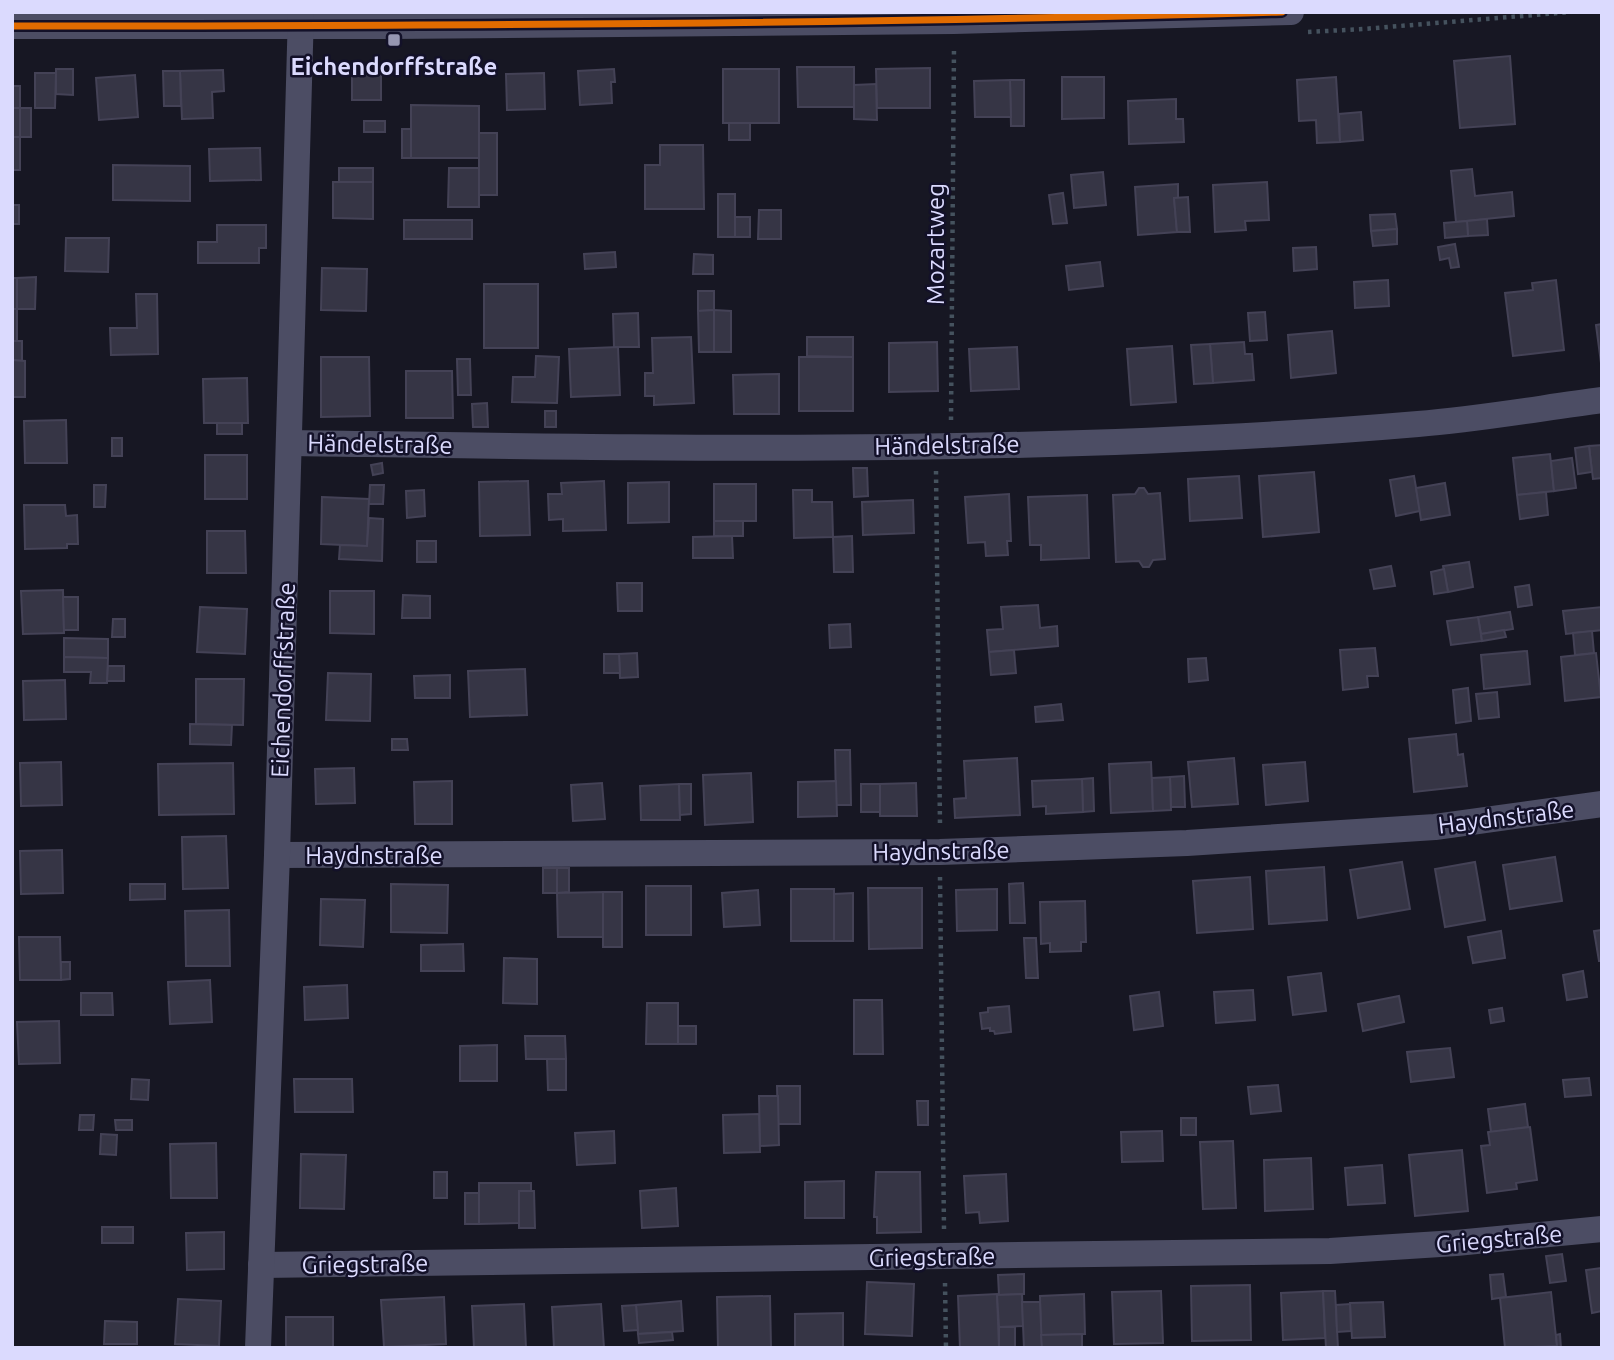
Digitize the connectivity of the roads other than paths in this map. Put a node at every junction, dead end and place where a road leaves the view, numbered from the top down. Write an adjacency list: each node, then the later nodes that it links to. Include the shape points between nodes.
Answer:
1 (1292, 12): 2 (street, via 954,21)
2 (300, 19): 3 (street); 5 (street, Eichendorffstraße)
3 (12, 26)
4 (1602, 400): 5 (street, Händelstraße, via 1421,424 951,446)
5 (290, 443): 7 (street, Eichendorffstraße)
6 (1602, 804): 7 (street, Haydnstraße, via 1435,827 940,852)
7 (277, 855): 9 (street, Eichendorffstraße)
8 (1602, 1229): 9 (street, Griegstraße, via 1330,1251)
9 (261, 1265): 10 (street, Eichendorffstraße)
10 (258, 1348)

